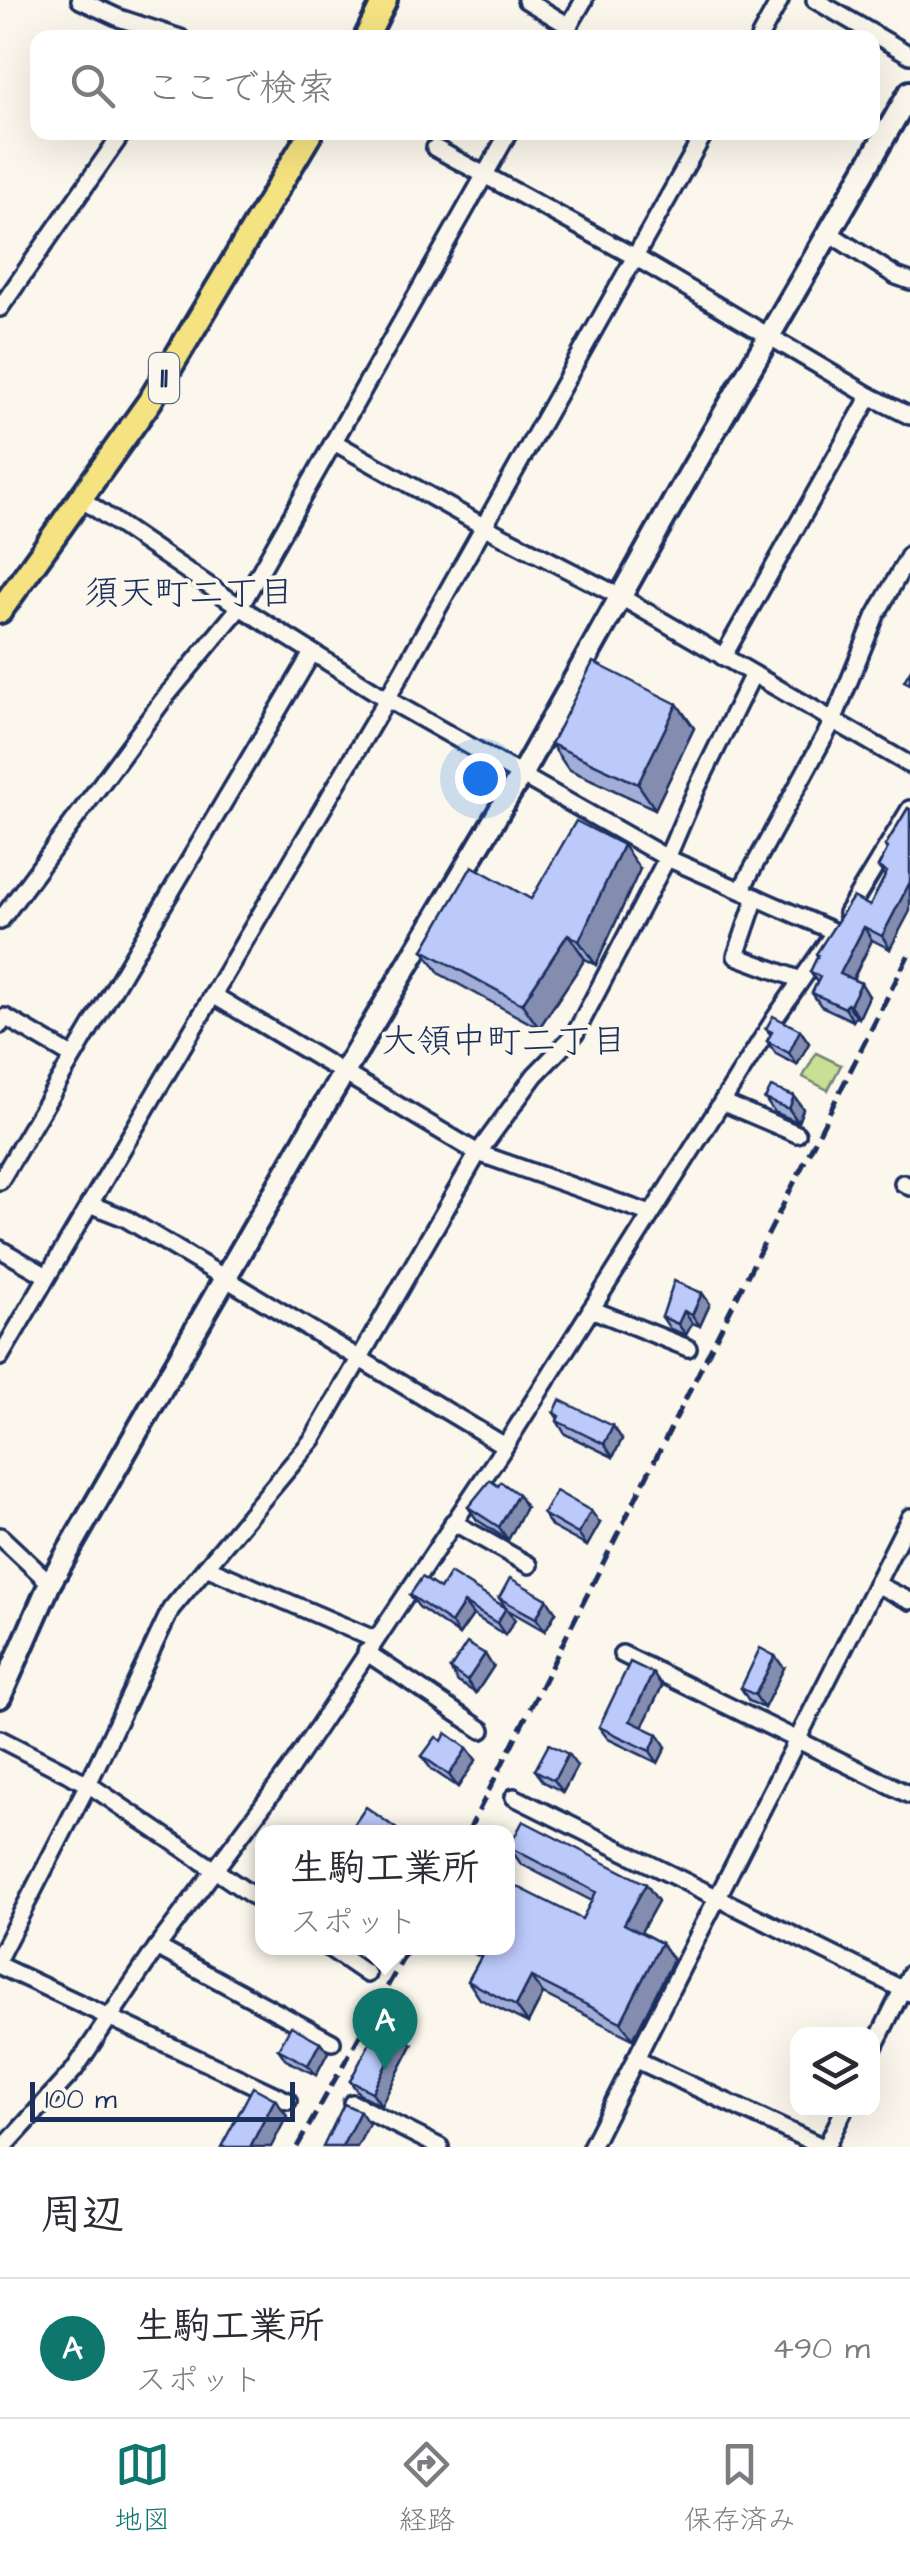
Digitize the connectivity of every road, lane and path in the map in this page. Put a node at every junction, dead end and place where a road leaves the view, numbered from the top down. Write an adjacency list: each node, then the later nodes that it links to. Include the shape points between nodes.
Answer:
1 (80, 0): 7 (street)
2 (385, 0): 8 (main road)
3 (526, 0): 9 (street)
4 (584, 0): 10 (street)
5 (780, 0): 11 (street)
6 (816, 0): 12 (street)
7 (155, 30)
8 (370, 30)
9 (564, 30)
10 (567, 30)
11 (763, 30)
12 (867, 30)
13 (880, 37): 14 (street)
14 (910, 55)
15 (910, 92): 22 (street)
16 (117, 140): 25 (street)
17 (306, 140): 30 (main road, 11, via 150,402)
18 (504, 140): 21 (street)
19 (701, 140): 23 (street)
20 (435, 148): 21 (street)
21 (484, 175): 23 (street); 29 (street)
22 (829, 233): 24 (street); 26 (street)
23 (635, 257): 26 (street); 31 (street)
24 (910, 281)
25 (0, 308)
26 (770, 336): 27 (street); 33 (street)
27 (870, 396): 28 (street); 37 (street)
28 (910, 416)
29 (334, 442): 31 (street); 34 (street)
30 (80, 498): 34 (street); 35 (main road, 11)
31 (483, 526): 33 (street); 39 (street)
32 (910, 554): 40 (street, via 876,615)
33 (620, 598): 37 (street); 42 (street)
34 (240, 608): 36 (street); 46 (street, via 162,700)
35 (0, 611)
36 (312, 653): 39 (street); 51 (street)
37 (723, 657): 38 (street)
38 (753, 674): 40 (street); 44 (street)
39 (386, 699): 42 (street); 49 (street)
40 (833, 721): 41 (street); 45 (street)
41 (910, 766)
42 (522, 774): 44 (street); 52 (street)
43 (910, 809): 47 (street)
44 (667, 858): 45 (street); 55 (street, via 574,1034 535,1074)
45 (749, 894): 47 (street); 48 (street, via 736,956)
46 (0, 921)
47 (835, 932): 48 (street)
48 (802, 980): 53 (street)
49 (213, 994): 52 (street); 57 (street)
50 (0, 1025): 51 (street, via 4,1016)
51 (72, 1056): 56 (street)
52 (344, 1074): 55 (street); 61 (street)
53 (722, 1102): 54 (street); 58 (street)
54 (797, 1134)
55 (478, 1153): 58 (street); 65 (street)
56 (0, 1182)
57 (89, 1204): 60 (street); 61 (street, via 125,1218)
58 (651, 1214): 62 (street)
59 (0, 1249): 60 (street)
60 (48, 1276): 64 (street)
61 (225, 1279): 65 (street); 72 (street)
62 (591, 1309): 63 (street); 66 (street)
63 (688, 1348)
64 (0, 1358)
65 (358, 1360): 66 (street); 71 (street, via 313,1439)
66 (504, 1446): 68 (street)
67 (910, 1517): 73 (street)
68 (453, 1522): 70 (street); 75 (street)
69 (0, 1536): 72 (street)
70 (530, 1565)
71 (206, 1566): 75 (street); 81 (street, via 171,1609)
72 (50, 1583): 77 (street)
73 (876, 1584): 74 (street); 80 (street)
74 (910, 1601)
75 (370, 1645): 78 (street); 84 (street, via 290,1769)
76 (622, 1654): 80 (street)
77 (0, 1697)
78 (482, 1730)
79 (0, 1739): 81 (street)
80 (797, 1740): 82 (street); 85 (street)
81 (88, 1784): 84 (street); 88 (street)
82 (910, 1795)
83 (514, 1797): 85 (street)
84 (214, 1869): 86 (street); 87 (street)
85 (718, 1895): 92 (street); 96 (street)
86 (255, 1897)
87 (157, 1947): 93 (street); 95 (street)
88 (0, 1955)
89 (338, 1955): 91 (street)
90 (0, 1966): 93 (street)
91 (367, 1974)
92 (907, 1985): 94 (street)
93 (110, 2017): 97 (street); 100 (street, via 74,2070)
94 (880, 2036)
95 (332, 2042)
96 (636, 2059): 102 (street); 103 (street)
97 (288, 2102)
98 (352, 2104): 101 (street)
99 (840, 2117): 103 (street)
100 (4, 2147)
101 (440, 2147)
102 (591, 2147)
103 (825, 2147)

